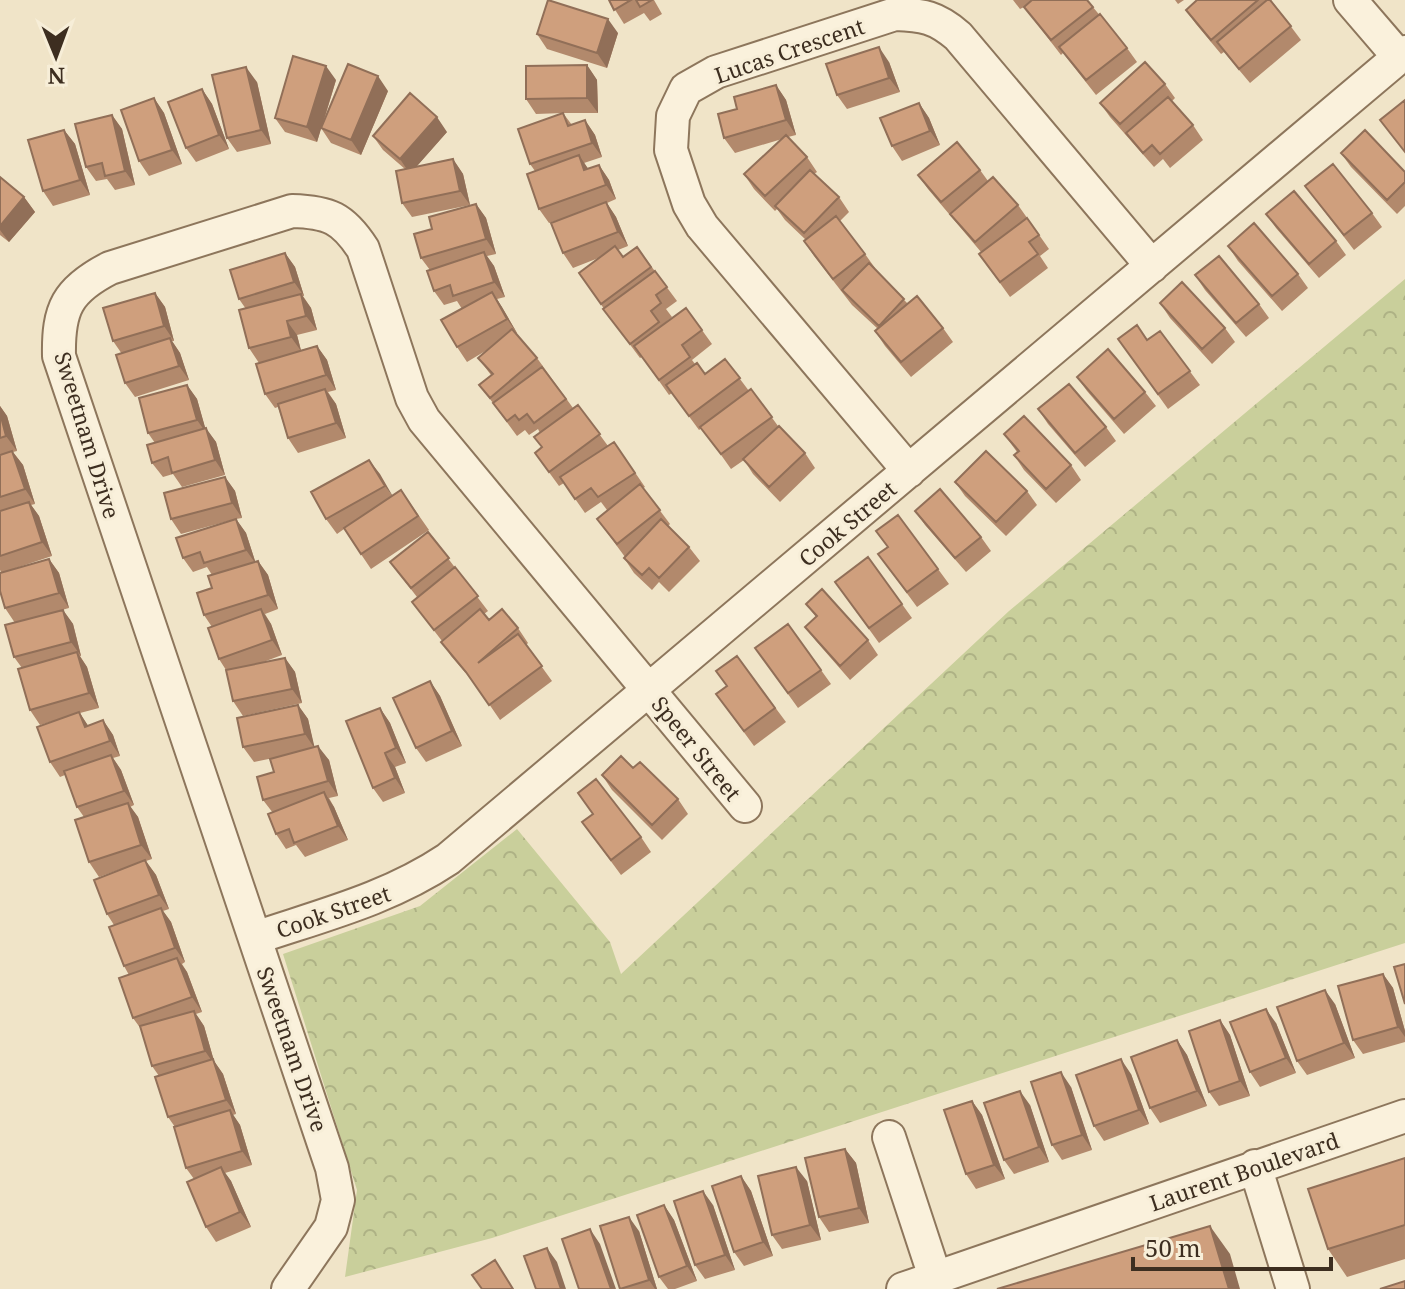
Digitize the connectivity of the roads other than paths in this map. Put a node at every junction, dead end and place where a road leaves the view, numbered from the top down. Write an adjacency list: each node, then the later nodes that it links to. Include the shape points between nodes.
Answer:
1 (1350, 0): 2 (street)
2 (1402, 55): 3 (street, Cook Street)
3 (1152, 266): 4 (street, Cook Street); 4 (street, Lucas Crescent, via 941,22 895,14 716,72 686,89 673,116 671,150 689,204)
4 (909, 471): 5 (street, Cook Street)
5 (649, 689): 6 (street, Speer Street); 7 (street, Cook Street, via 417,880); 7 (street, Sweetnam Drive, via 436,439 412,398 363,249 336,218 292,211 86,280 69,299 58,326 59,356)
6 (745, 806)
7 (255, 938): 12 (street, Sweetnam Drive, via 338,1200 331,1227)
8 (1405, 1116): 10 (street, Laurent Boulevard)
9 (889, 1137): 11 (street)
10 (1255, 1166): 11 (street, Laurent Boulevard); 14 (street)
11 (938, 1284): 13 (street, Laurent Boulevard)
12 (288, 1289)
13 (903, 1289)
14 (1293, 1289)

